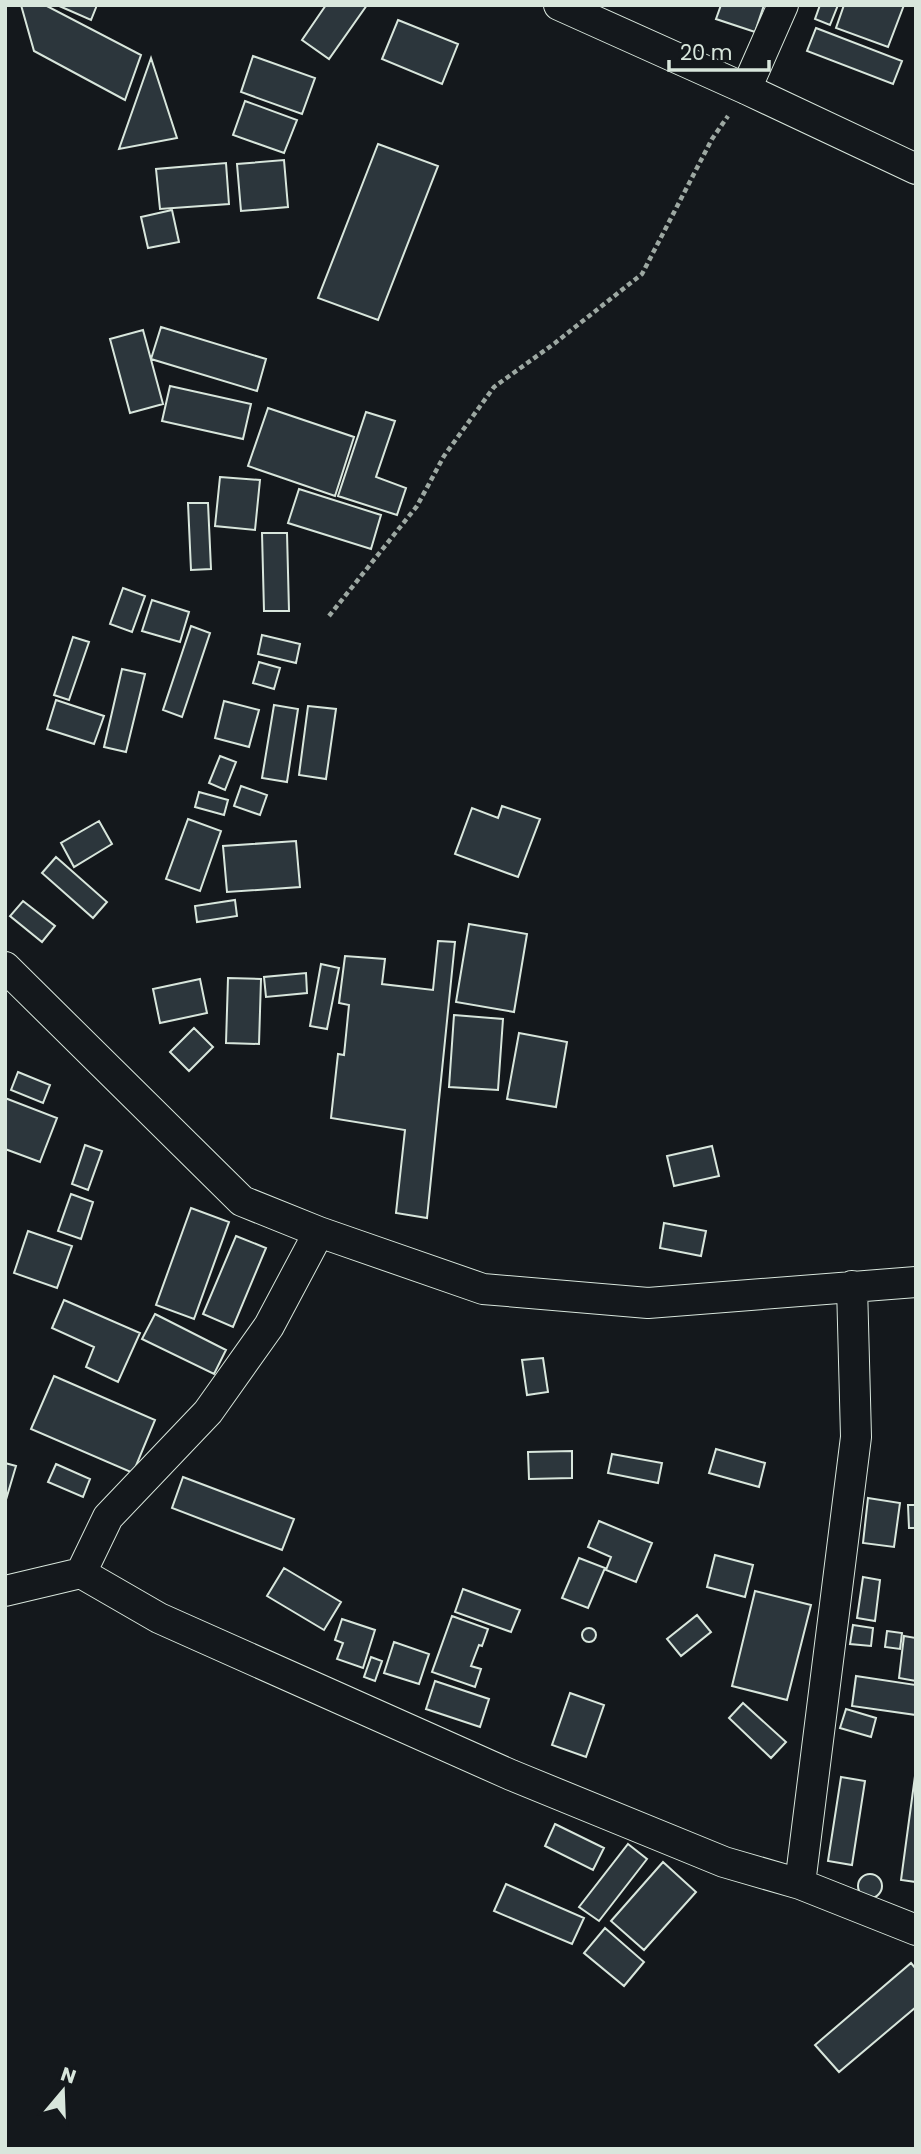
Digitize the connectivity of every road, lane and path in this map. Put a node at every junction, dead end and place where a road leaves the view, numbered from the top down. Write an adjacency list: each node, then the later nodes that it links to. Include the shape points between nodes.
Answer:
1 (559, 5): 3 (street)
2 (783, 5): 3 (street)
3 (746, 89): 4 (street); 5 (path, via 712,139 642,274 495,387 444,456 417,506)
4 (916, 169)
5 (328, 617)
6 (5, 967): 7 (street, via 242,1201)
7 (319, 1232): 9 (street, via 483,1289 648,1303); 10 (street, via 269,1326 208,1412 108,1517)
8 (916, 1282): 9 (street)
9 (852, 1286): 12 (street, via 856,1437)
10 (81, 1573): 11 (street); 12 (street, via 159,1618 511,1775 724,1862)
11 (5, 1591)
12 (800, 1884): 13 (street)
13 (916, 1930)

